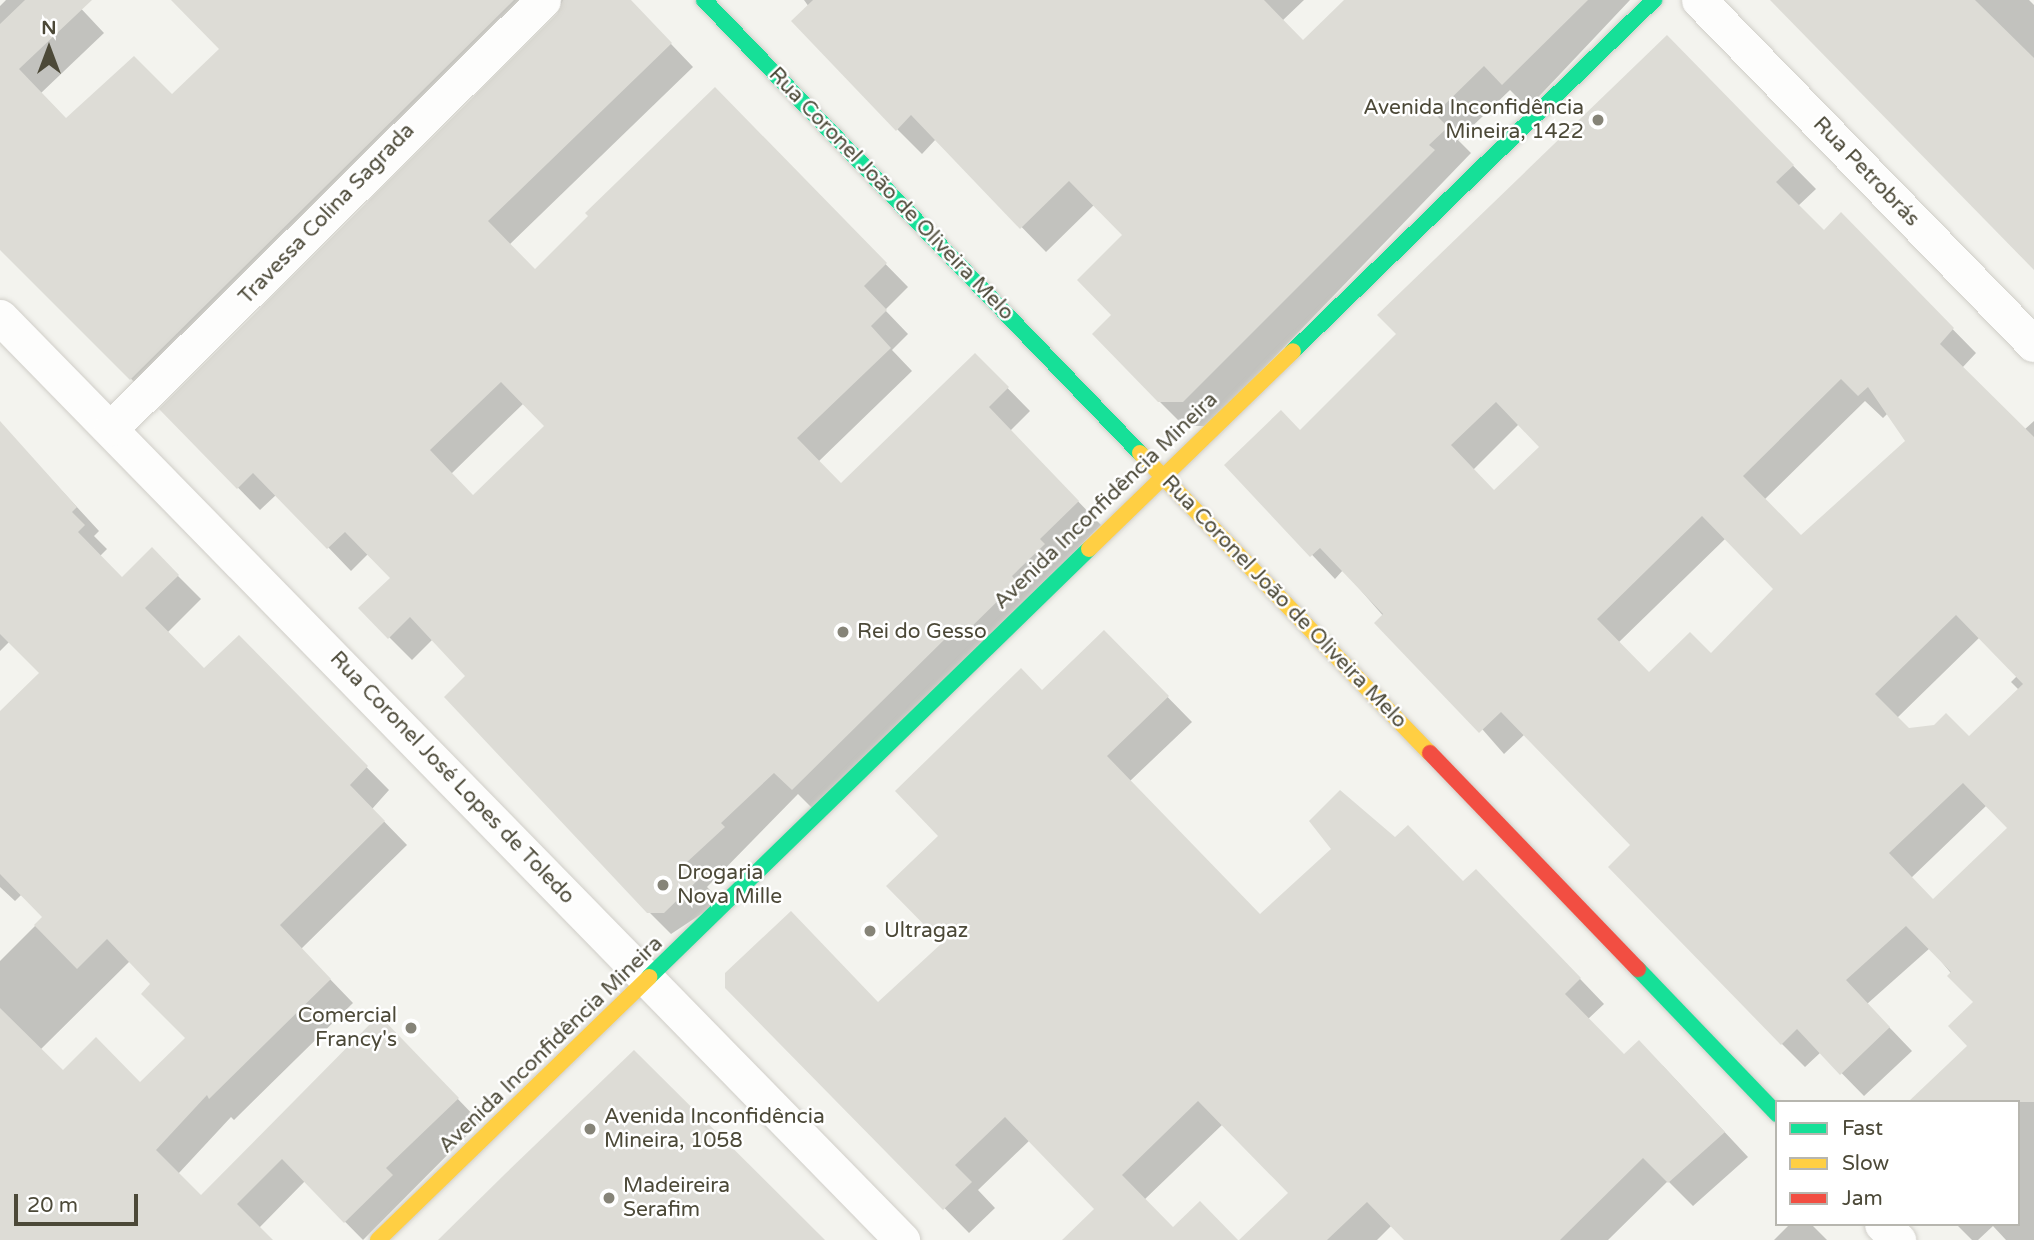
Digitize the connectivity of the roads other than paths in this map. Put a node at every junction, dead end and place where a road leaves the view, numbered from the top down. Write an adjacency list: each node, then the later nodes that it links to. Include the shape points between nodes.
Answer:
1 (543, 0): 7 (street, Travessa Colina Sagrada)
2 (704, 0): 8 (street, Rua Coronel João de Oliveira Melo)
3 (1654, 0): 8 (street, Avenida Inconfidência Mineira)
4 (1699, 0): 6 (street, Rua Petrobrás)
5 (0, 317): 7 (street, Rua Coronel José Lopes de Toledo)
6 (2034, 344)
7 (111, 428): 9 (street, Rua Coronel José Lopes de Toledo)
8 (1162, 475): 9 (street, Avenida Inconfidência Mineira); 10 (street, Rua Coronel João de Oliveira Melo)
9 (648, 981): 12 (street, Avenida Inconfidência Mineira); 13 (street, Rua Coronel José Lopes de Toledo)
10 (1775, 1112)
11 (1884, 1226): 14 (street)
12 (392, 1236)
13 (902, 1240)
14 (1898, 1240)

